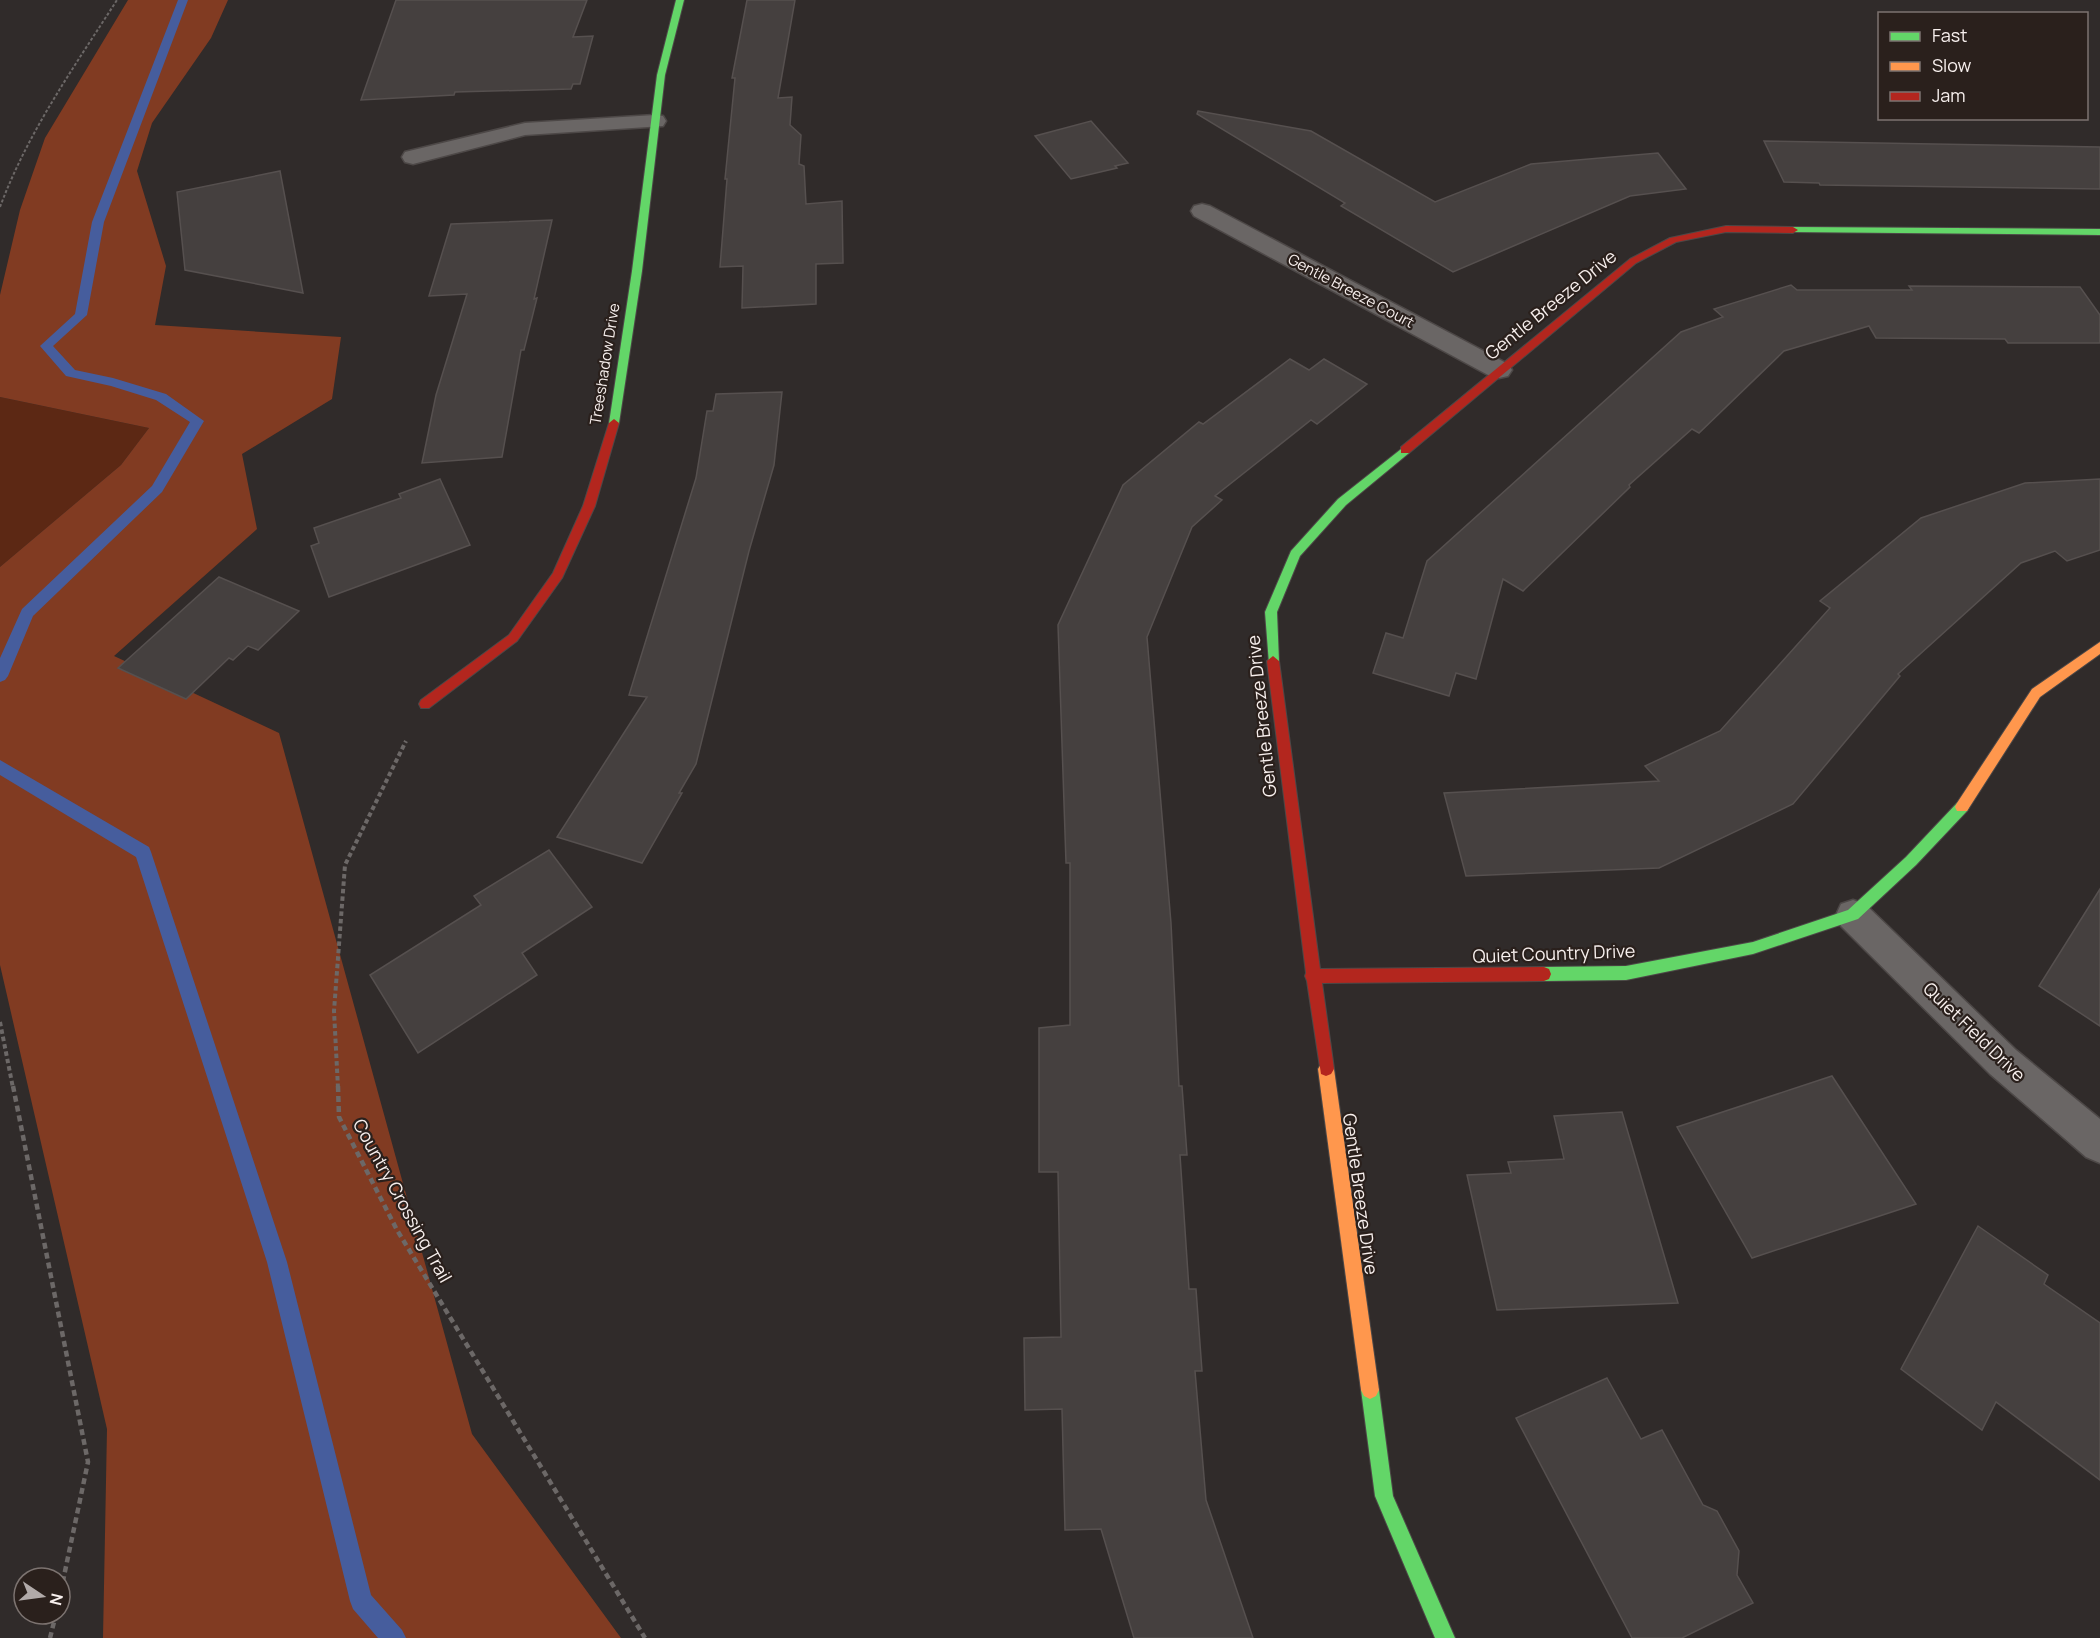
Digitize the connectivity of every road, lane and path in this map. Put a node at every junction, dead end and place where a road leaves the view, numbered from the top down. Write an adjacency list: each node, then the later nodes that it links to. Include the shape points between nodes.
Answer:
1 (117, 0): 5 (path, via 45,116 8,183)
2 (680, 0): 3 (street, Treeshadow Drive, via 661,75)
3 (655, 121): 4 (street, via 525,129); 10 (street, Treeshadow Drive, via 615,420 590,506 558,575 513,638)
4 (413, 157)
5 (0, 207)
6 (1202, 211): 8 (street, Gentle Breeze Court)
7 (2100, 232): 8 (street, Gentle Breeze Drive, via 1726,229 1673,240 1633,261)
8 (1499, 370): 12 (street, Gentle Breeze Drive, via 1342,502 1295,554 1271,612 1273,675)
9 (2100, 647): 11 (street, Quiet Country Drive, via 2036,693 1967,801)
10 (425, 704): 16 (path, Country Crossing Trail, via 345,865 334,1011 339,1117 397,1230)
11 (1853, 915): 12 (street, Quiet Country Drive, via 1753,948 1626,973); 14 (street, Quiet Field Drive, via 2003,1062)
12 (1312, 976): 17 (street, Gentle Breeze Drive, via 1384,1496)
13 (0, 1022): 15 (path, via 88,1462)
14 (2100, 1144)
15 (66, 1566)
16 (645, 1638)
17 (1445, 1638)

